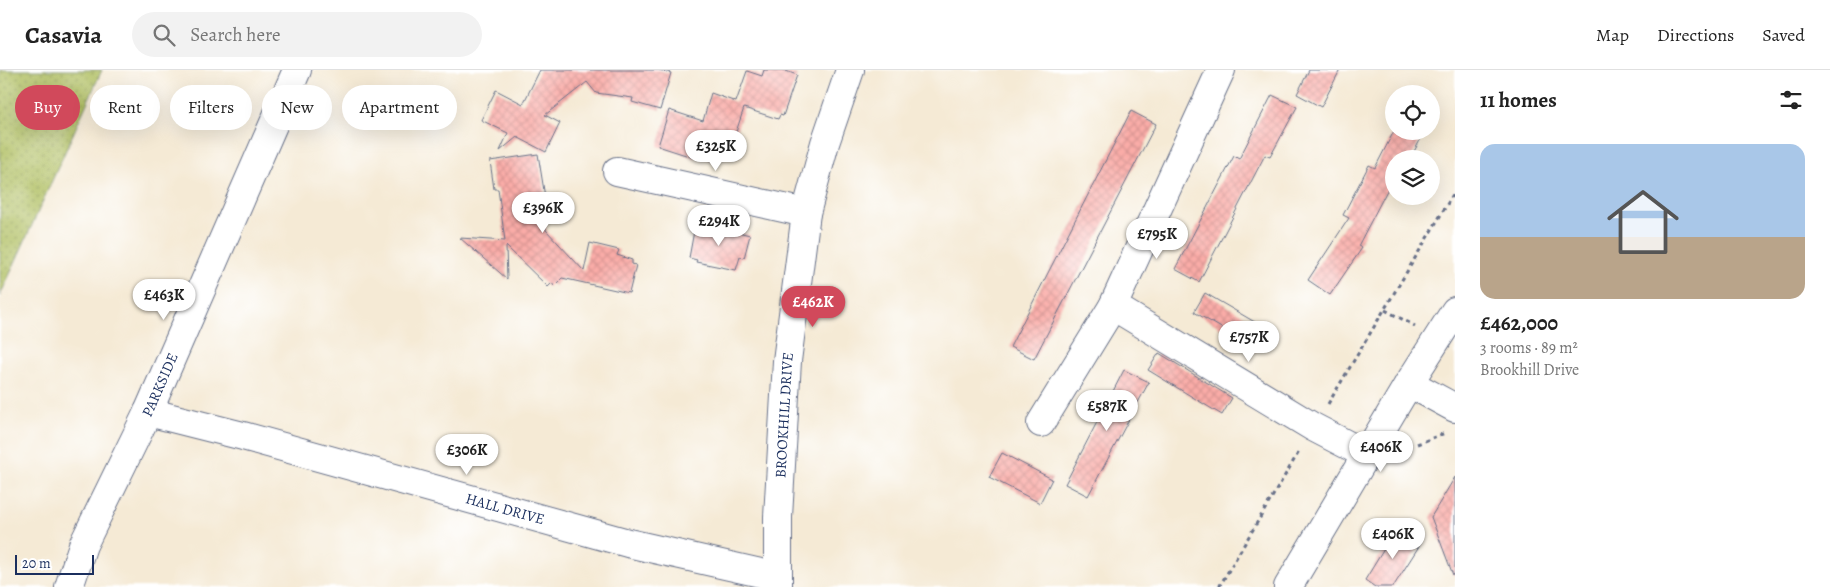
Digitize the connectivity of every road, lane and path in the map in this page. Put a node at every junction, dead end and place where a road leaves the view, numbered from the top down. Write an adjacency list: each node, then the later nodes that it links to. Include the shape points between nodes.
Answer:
1 (297, 70): 12 (street, PARKSIDE)
2 (850, 70): 6 (street, BROOKHILL DRIVE)
3 (1221, 70): 7 (street)
4 (617, 171): 6 (street)
5 (1455, 191): 8 (path)
6 (806, 213): 18 (street, BROOKHILL DRIVE, via 787,361 778,517)
7 (1113, 306): 14 (street); 15 (street)
8 (1385, 310): 10 (path); 15 (path)
9 (1455, 311): 10 (street)
10 (1438, 338): 11 (street)
11 (1409, 383): 13 (street); 17 (street)
12 (148, 412): 18 (street, HALL DRIVE); 19 (street, PARKSIDE, via 83,545)
13 (1451, 420): 16 (path)
14 (1041, 424)
15 (1314, 427): 17 (street); 20 (path)
16 (1417, 444)
17 (1367, 455): 21 (street)
18 (778, 582)
19 (68, 587)
20 (1219, 587)
21 (1288, 587)

